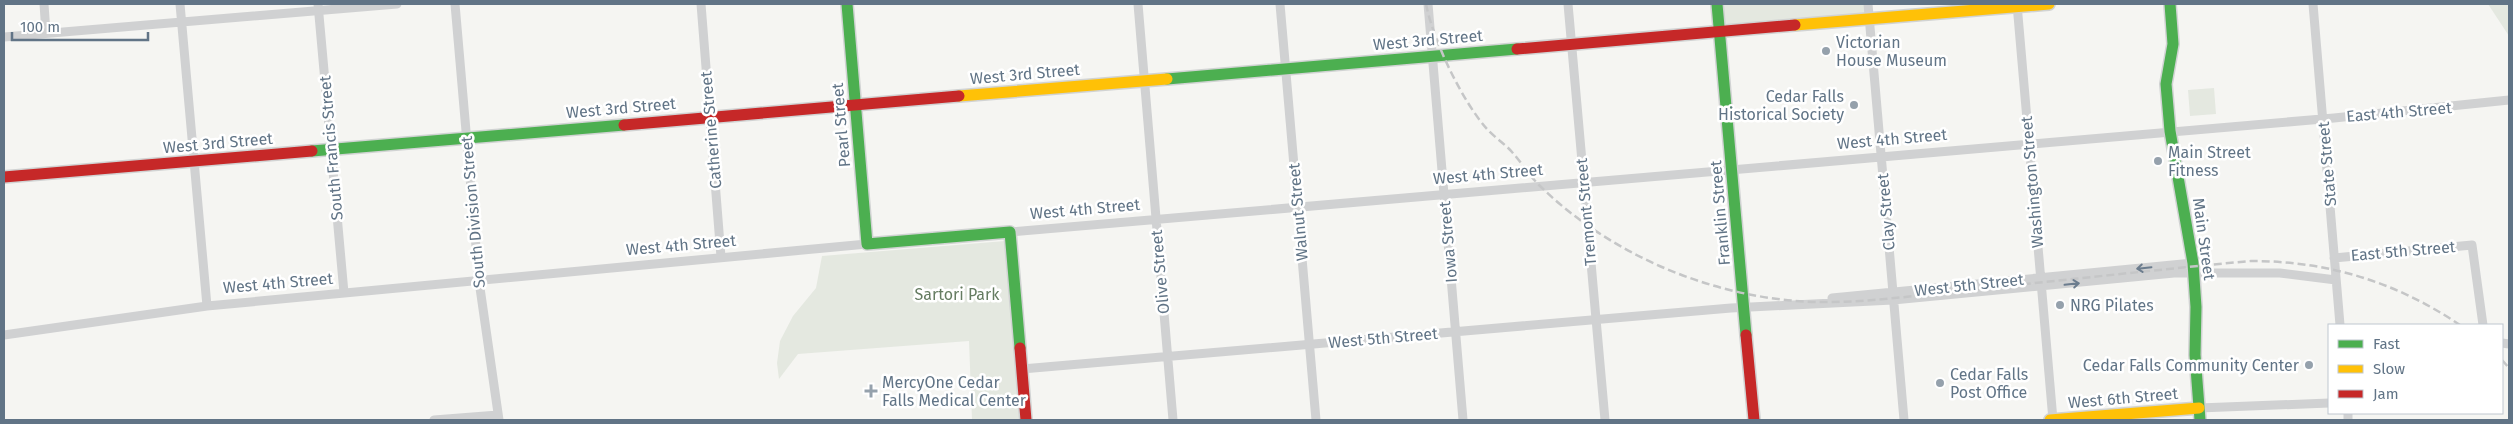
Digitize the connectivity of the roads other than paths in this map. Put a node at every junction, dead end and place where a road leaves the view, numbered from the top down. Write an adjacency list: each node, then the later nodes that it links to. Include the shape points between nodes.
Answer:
1 (44, 4): 21 (street)
2 (180, 4): 19 (street)
3 (397, 4): 17 (street)
4 (455, 4): 32 (street, South Division Street)
5 (701, 4): 29 (street, Catherine Street)
6 (847, 4): 28 (street, Pearl Street)
7 (1138, 4): 26 (street, Olive Street)
8 (1280, 4): 25 (street, Walnut Street)
9 (1428, 4): 24 (street, Iowa Street)
10 (1568, 4): 23 (street, Tremont Street)
11 (1717, 4): 20 (street, Franklin Street)
12 (1868, 4): 18 (street, Clay Street)
13 (2049, 4): 16 (street, West 3rd Street)
14 (2170, 4): 31 (street, Main Street, via 2174,44 2166,84)
15 (2313, 4): 30 (street, State Street)
16 (2017, 5): 18 (street, West 3rd Street); 33 (street, Washington Street)
17 (318, 7): 19 (street); 34 (street, South Francis Street)
18 (1869, 19): 20 (street, West 3rd Street); 35 (street, Clay Street)
19 (181, 22): 21 (street); 36 (street)
20 (1720, 32): 23 (street, West 3rd Street); 37 (street, Franklin Street)
21 (46, 33): 22 (street)
22 (4, 37)
23 (1572, 44): 24 (street, West 3rd Street); 39 (street, Tremont Street)
24 (1432, 56): 25 (street, West 3rd Street); 40 (street, Iowa Street)
25 (1286, 68): 26 (street, West 3rd Street); 41 (street, Walnut Street)
26 (1145, 80): 28 (street, West 3rd Street); 42 (street, Olive Street)
27 (2509, 100): 30 (street, East 4th Street)
28 (855, 105): 29 (street, West 3rd Street); 44 (street, Pearl Street)
29 (710, 117): 32 (street, West 3rd Street); 45 (street, Catherine Street)
30 (2323, 119): 31 (street, East 4th Street); 46 (street, State Street)
31 (2170, 131): 33 (street, West 4th Street); 47 (street, Main Street)
32 (467, 138): 34 (street, West 3rd Street); 49 (street, South Division Street)
33 (2029, 143): 35 (street, West 4th Street); 50 (street, Washington Street)
34 (331, 150): 36 (street, West 3rd Street); 51 (street, South Francis Street)
35 (1881, 156): 37 (street, West 4th Street); 52 (street, Clay Street)
36 (194, 161): 38 (street, West 3rd Street); 53 (street)
37 (1732, 169): 39 (street, West 4th Street); 54 (street, Franklin Street)
38 (4, 177)
39 (1584, 182): 40 (street, West 4th Street); 55 (street, Tremont Street)
40 (1444, 194): 41 (street, West 4th Street); 58 (street, Iowa Street)
41 (1298, 207): 42 (street, West 4th Street); 60 (street, Walnut Street)
42 (1156, 219): 43 (street, West 4th Street); 61 (street, Olive Street)
43 (1010, 232): 44 (street, West 4th Street); 62 (street)
44 (866, 244): 45 (street, West 4th Street)
45 (721, 257): 49 (street, West 4th Street)
46 (2334, 258): 48 (street, State Street); 57 (street, East 5th Street, via 2472,245)
47 (2193, 268): 48 (street, East 5th Street); 50 (street, West 5th Street); 64 (street, Main Street)
48 (2336, 280): 56 (street, State Street)
49 (479, 281): 51 (street, West 4th Street); 65 (street, South Division Street)
50 (2041, 283): 52 (street, West 5th Street); 74 (street, Washington Street)
51 (344, 293): 53 (street, West 4th Street)
52 (1893, 296): 54 (street, West 5th Street); 73 (street, Clay Street)
53 (207, 306): 59 (street, West 4th Street)
54 (1744, 307): 55 (street, West 5th Street); 72 (street, Franklin Street)
55 (1596, 320): 58 (street, West 5th Street); 71 (street, Tremont Street)
56 (2340, 324)
57 (2483, 324)
58 (1455, 332): 60 (street, West 5th Street); 70 (street, Iowa Street)
59 (4, 335)
60 (1310, 344): 61 (street, West 5th Street); 69 (street, Walnut Street)
61 (1167, 356): 62 (street, West 5th Street); 68 (street, Olive Street)
62 (1022, 369): 67 (street)
63 (2328, 403): 64 (street)
64 (2199, 408): 74 (street, West 6th Street); 75 (street, Main Street)
65 (498, 418): 66 (street)
66 (434, 420)
67 (1026, 420)
68 (1172, 420)
69 (1316, 420)
70 (1463, 420)
71 (1606, 420)
72 (1754, 420)
73 (1904, 420)
74 (2052, 420)
75 (2200, 420)

